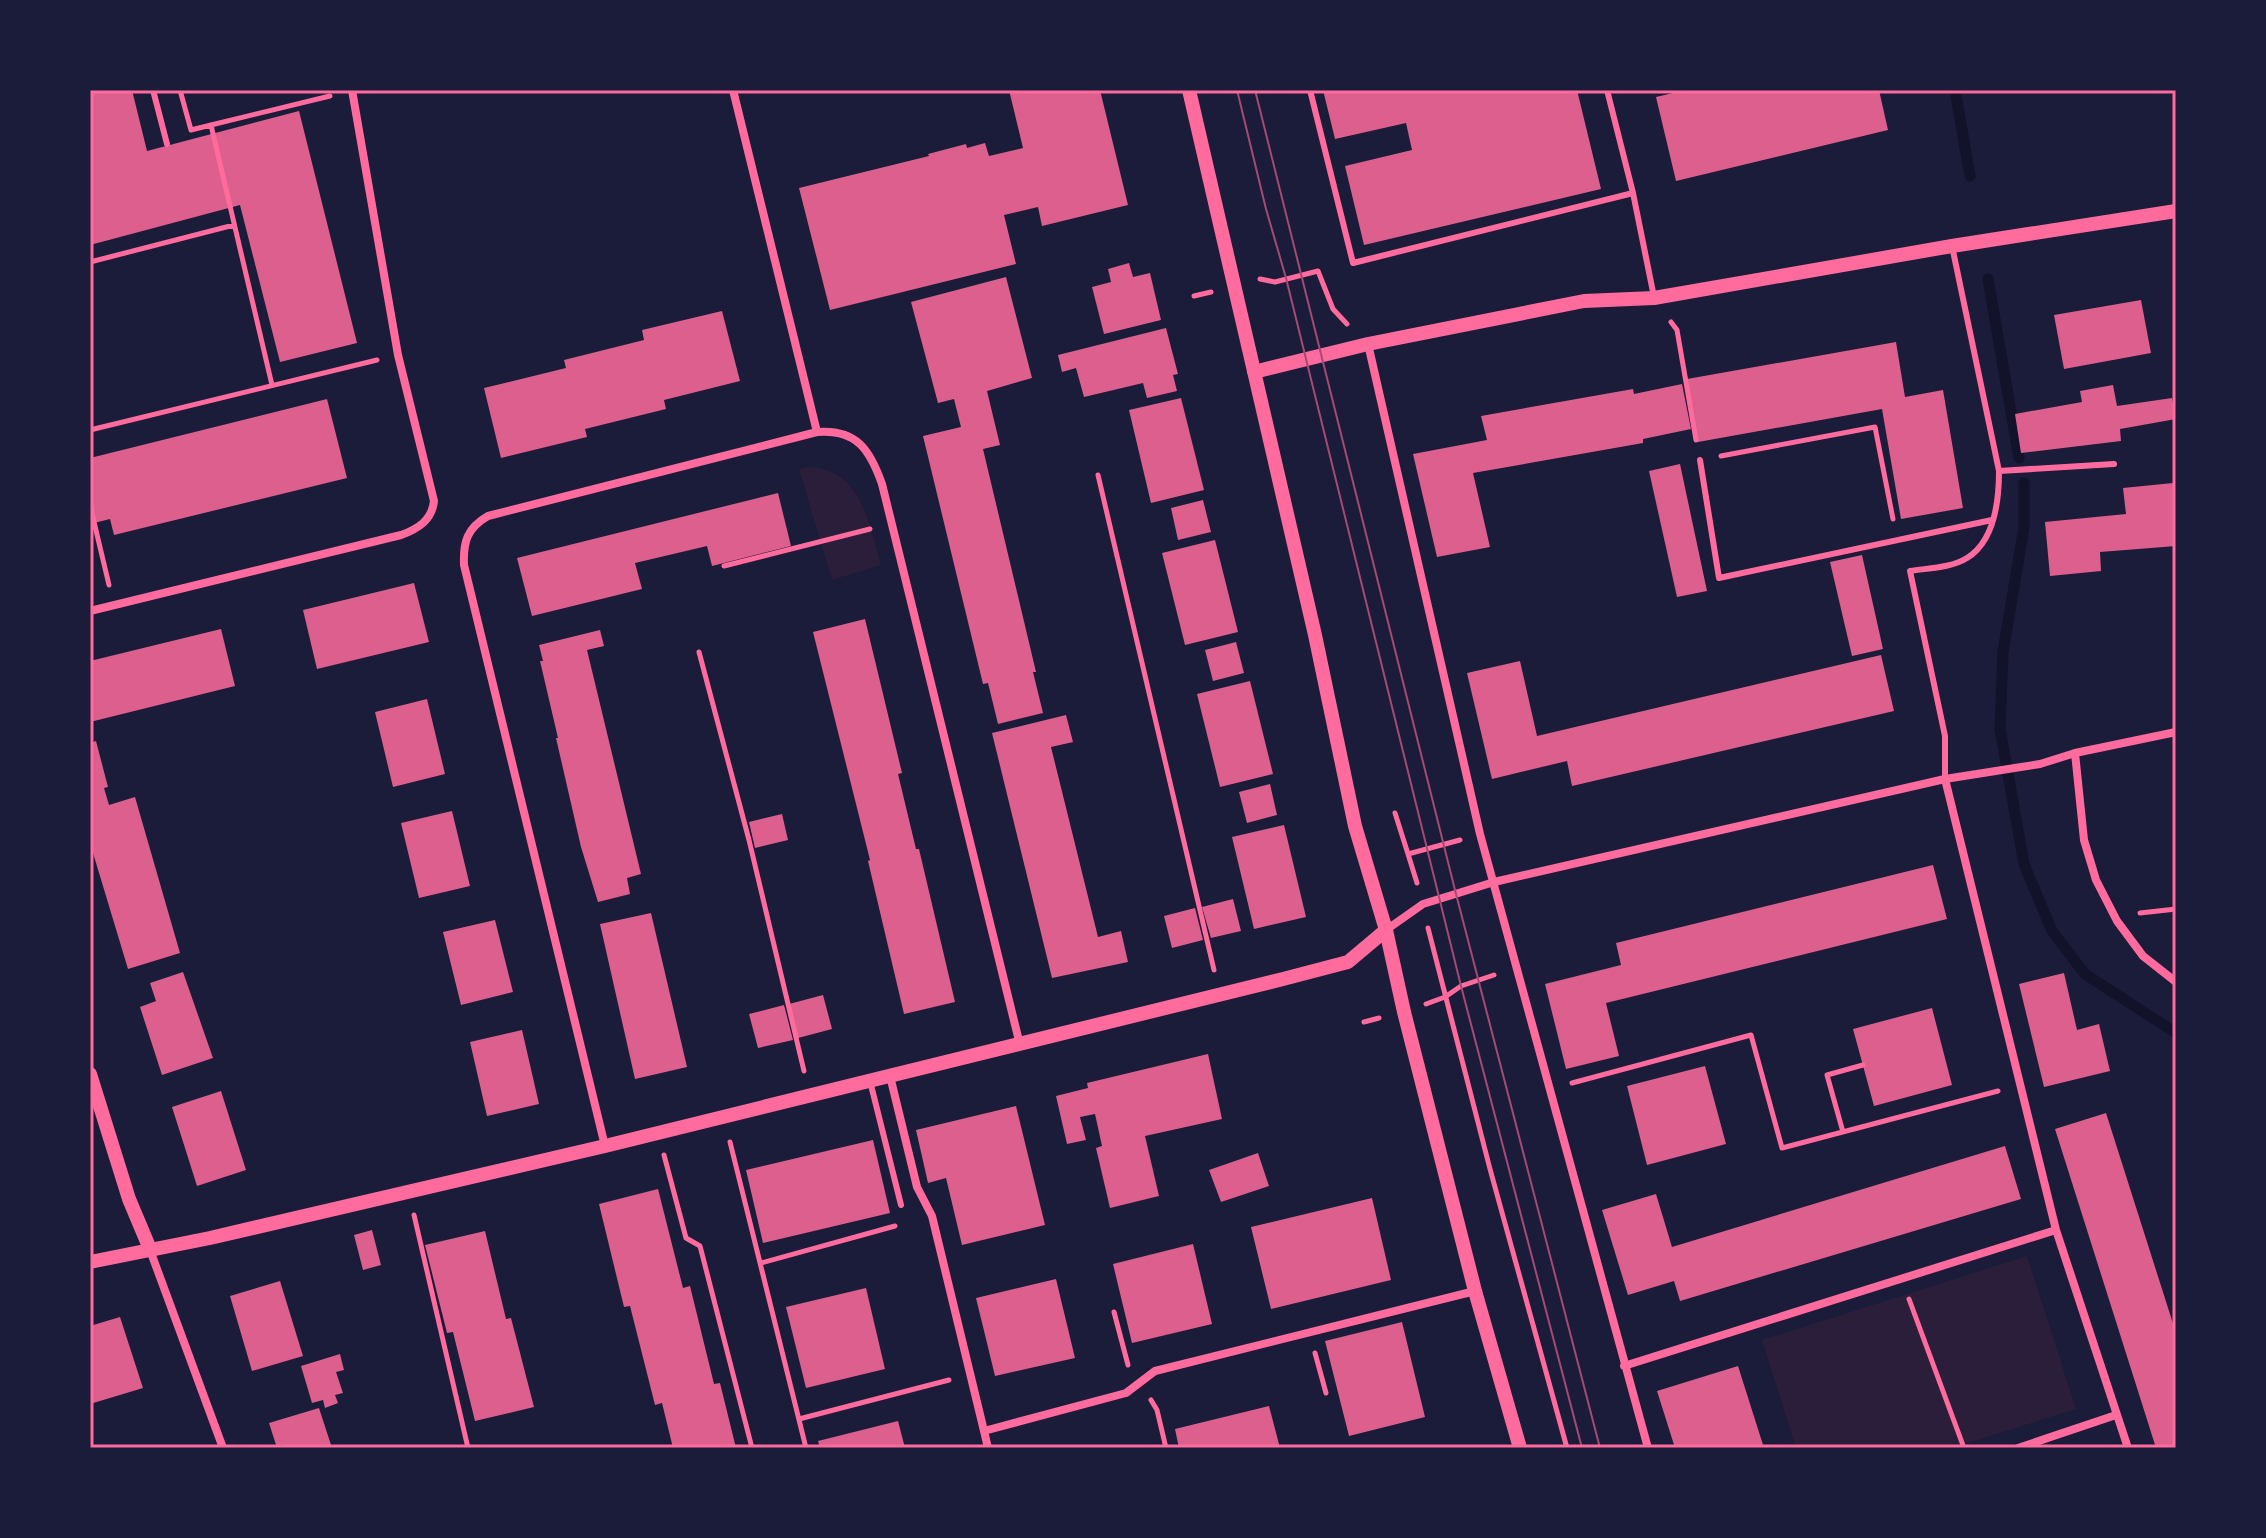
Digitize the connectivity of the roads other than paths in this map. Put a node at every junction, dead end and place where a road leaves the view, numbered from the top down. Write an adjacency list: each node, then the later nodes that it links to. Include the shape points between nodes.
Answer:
1 (153, 90): 7 (lane)
2 (352, 90): 19 (street, via 398,355 433,511 420,527 401,535)
3 (733, 90): 14 (street)
4 (1189, 90): 13 (street)
5 (1310, 90): 8 (lane, via 1353,263)
6 (1607, 90): 8 (lane)
7 (167, 144)
8 (1633, 193): 11 (lane)
9 (2176, 211): 10 (street)
10 (1952, 246): 11 (street); 17 (lane)
11 (1654, 298): 12 (street, via 1584,301)
12 (1368, 344): 13 (street); 23 (street)
13 (1254, 372): 24 (street, via 1355,826)
14 (817, 432): 26 (street, via 843,433 856,440 878,474); 30 (street, via 488,516 466,537 464,565)
15 (1700, 460): 18 (lane, via 1719,578)
16 (2114, 464): 17 (lane)
17 (1999, 471): 18 (lane)
18 (1992, 520): 22 (lane, via 1985,540 1968,558 1910,571 1945,736)
19 (90, 611)
20 (2176, 732): 21 (street)
21 (2075, 753): 22 (street); 25 (street, via 2084,840 2096,880 2143,956)
22 (1945, 779): 23 (street); 32 (street)
23 (1494, 882): 24 (street, via 1423,904); 36 (street)
24 (1386, 930): 26 (street, via 1348,962); 35 (street)
25 (2176, 982)
26 (1020, 1045): 28 (street)
27 (90, 1074): 33 (street)
28 (890, 1076): 29 (street); 38 (street, via 917,1187 932,1216)
29 (870, 1081): 30 (street); 31 (lane)
30 (605, 1146): 33 (street)
31 (901, 1205)
32 (2056, 1230): 36 (street); 37 (street)
33 (150, 1249): 34 (street); 39 (street)
34 (90, 1262)
35 (1475, 1291): 38 (street, via 1155,1371 1126,1393); 41 (street)
36 (1624, 1366): 42 (street)
37 (2116, 1415): 43 (street); 44 (street)
38 (984, 1431): 40 (street)
39 (223, 1448)
40 (988, 1448)
41 (1520, 1448)
42 (1648, 1448)
43 (2018, 1448)
44 (2128, 1448)

